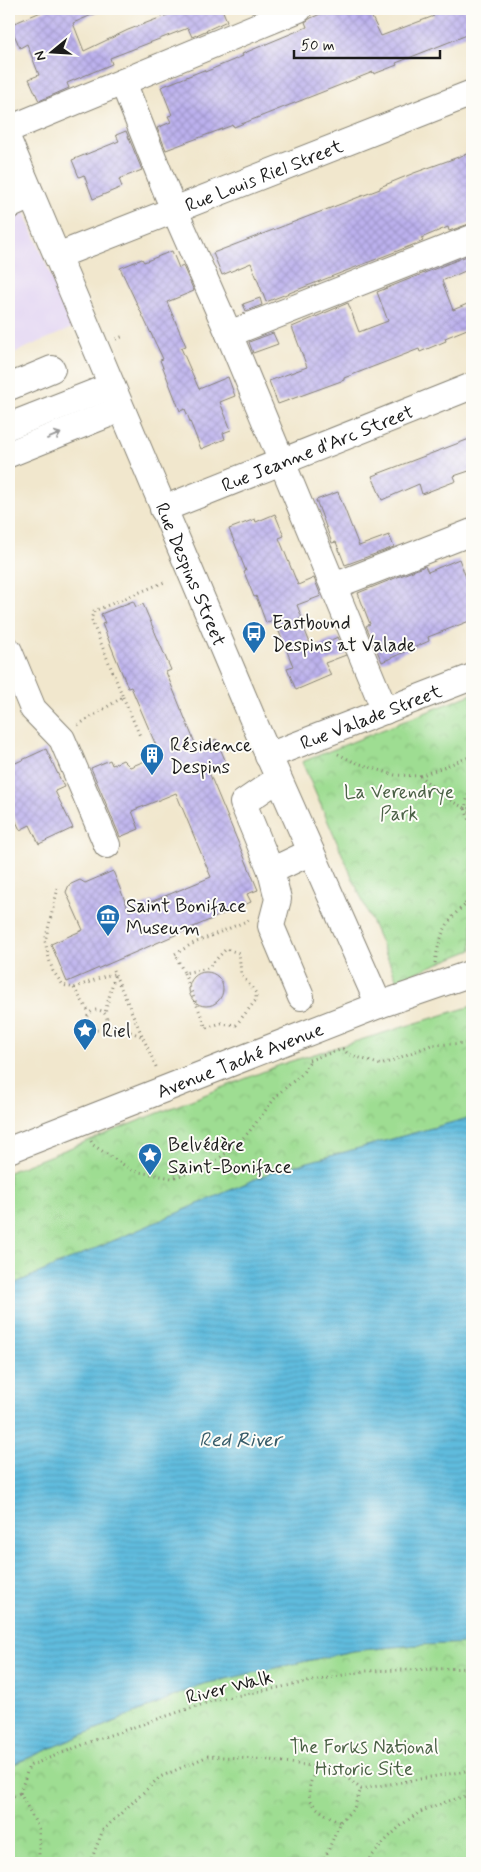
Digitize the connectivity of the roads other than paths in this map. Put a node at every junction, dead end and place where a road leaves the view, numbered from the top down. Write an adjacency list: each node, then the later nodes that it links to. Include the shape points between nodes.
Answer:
1 (299, 9): 2 (street)
2 (123, 82): 4 (street); 7 (street)
3 (472, 93): 7 (street, Rue Louis Riel Street)
4 (9, 129)
5 (9, 142): 6 (street, Rue Despins Street)
6 (20, 201): 9 (street, Rue Despins Street)
7 (174, 210): 9 (street, Rue Louis Riel Street); 10 (street)
8 (472, 238): 10 (street)
9 (57, 256): 14 (street, Rue Despins Street)
10 (229, 334): 17 (street)
11 (52, 369): 13 (street)
12 (472, 386): 17 (street, Rue Jeanne d'Arc Street)
13 (9, 387)
14 (116, 398): 15 (street); 16 (street, one-way to 14); 18 (street, Rue Despins Street)
15 (9, 426)
16 (9, 454)
17 (282, 462): 18 (street, Rue Jeanne d'Arc Street); 20 (street)
18 (163, 509): 24 (street, Rue Despins Street)
19 (472, 532): 20 (street)
20 (334, 586): 23 (street)
21 (9, 651): 25 (street, via 33,709 62,739)
22 (472, 677): 23 (street, Rue Valade Street)
23 (385, 711): 24 (street, Rue Valade Street)
24 (274, 768): 26 (street, Rue Despins Street); 27 (street, Rue Valade Street, via 243,803)
25 (107, 845)
26 (311, 852): 27 (street); 30 (street, Rue Despins Street)
27 (271, 871): 29 (street, via 278,899 271,926)
28 (472, 973): 30 (street, Avenue Taché Avenue)
29 (301, 997)
30 (378, 1005): 31 (street, Avenue Taché Avenue)
31 (9, 1150)

